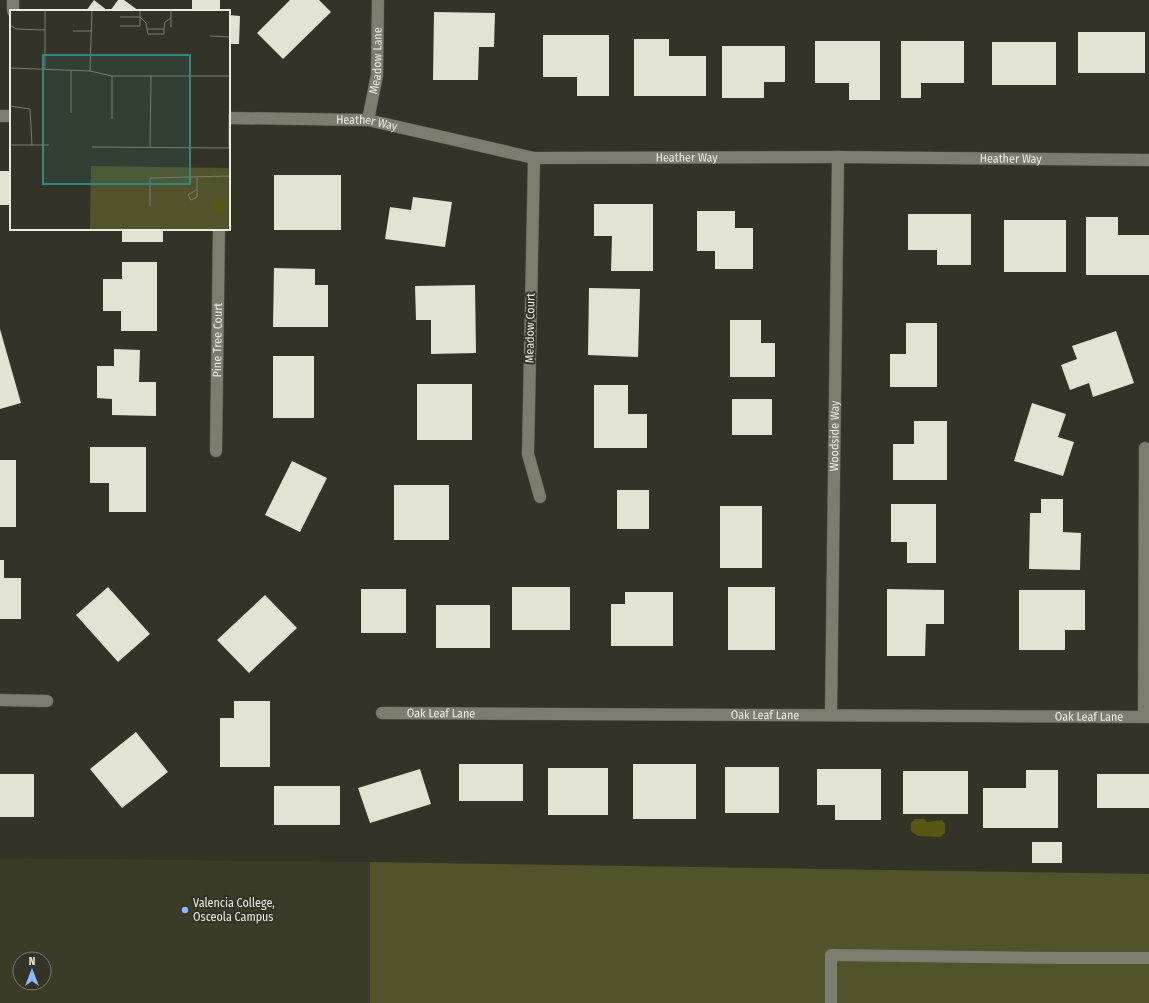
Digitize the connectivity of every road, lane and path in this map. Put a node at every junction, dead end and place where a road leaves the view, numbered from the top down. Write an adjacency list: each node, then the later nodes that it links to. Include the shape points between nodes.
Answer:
1 (378, 0): 3 (street, Meadow Lane, via 377,75)
2 (230, 118): 3 (street, Heather Way)
3 (368, 120): 5 (street, Heather Way)
4 (838, 157): 5 (street, Heather Way); 6 (street, Heather Way); 14 (street, Woodside Way)
5 (534, 158): 10 (street, Meadow Court, via 528,454)
6 (1149, 160)
7 (219, 230): 9 (street, Pine Tree Court)
8 (1145, 448): 15 (street)
9 (216, 450)
10 (540, 497)
11 (0, 700): 12 (street)
12 (47, 701)
13 (382, 713): 14 (street, Oak Leaf Lane)
14 (831, 714): 15 (street, Oak Leaf Lane)
15 (1147, 716)
16 (1149, 958): 17 (street, via 831,955)
17 (831, 1003)

